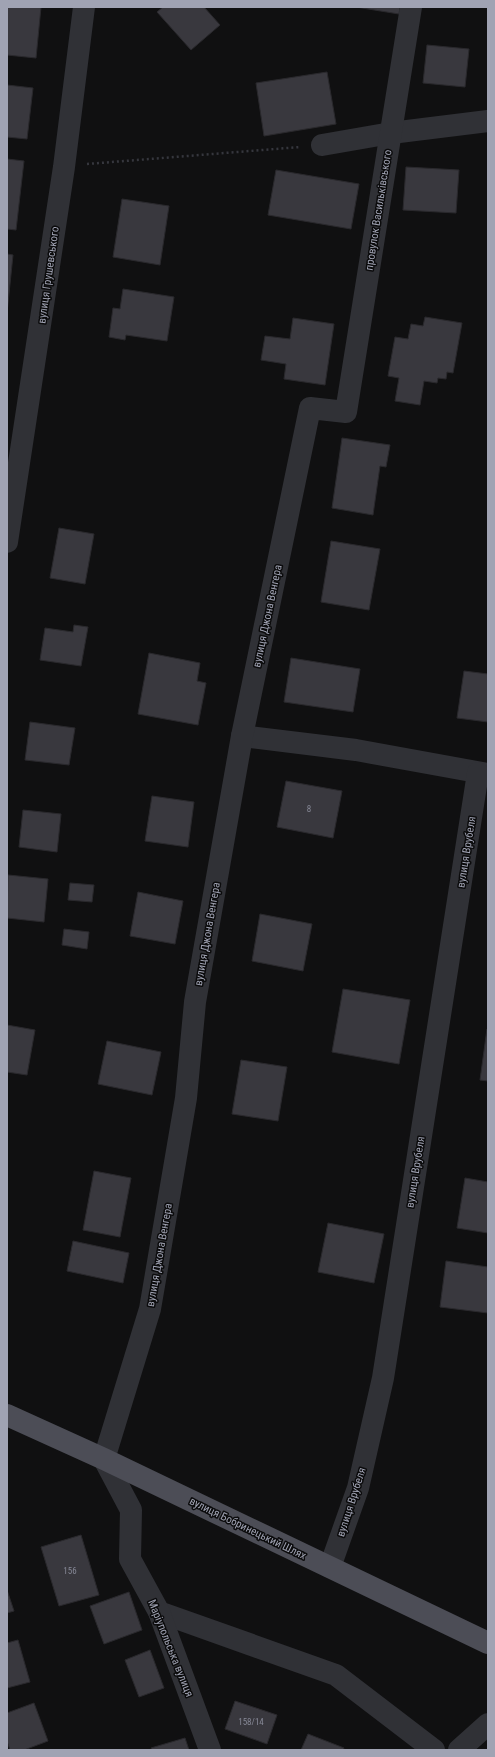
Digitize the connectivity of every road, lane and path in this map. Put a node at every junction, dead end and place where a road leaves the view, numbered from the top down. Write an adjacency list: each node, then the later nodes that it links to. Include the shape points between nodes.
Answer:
1 (84, 7): 6 (street, вулиця Грушевського)
2 (411, 7): 4 (street, провулок Васильківського)
3 (488, 121): 4 (street)
4 (391, 133): 5 (street); 7 (street, провулок Васильківського, via 346,412)
5 (322, 145): 6 (path)
6 (64, 167): 8 (street, вулиця Грушевського)
7 (310, 408): 10 (street, вулиця Джона Венгера)
8 (7, 538): 9 (street, вулиця Грушевського)
9 (7, 542)
10 (242, 736): 11 (street, via 356,750); 13 (street, вулиця Джона Венгера, via 195,1002 186,1098 150,1310)
11 (483, 773): 14 (street, вулиця Врубеля, via 383,1378 358,1488)
12 (7, 1415): 13 (main road, вулиця Бобринецький Шлях)
13 (104, 1459): 14 (main road, вулиця Бобринецький Шлях); 15 (street, Маріупольська вулиця, via 131,1510 130,1560)
14 (330, 1567): 16 (main road, вулиця Бобринецький Шлях)
15 (158, 1612): 18 (street, Маріупольська вулиця); 19 (street, via 336,1675)
16 (488, 1643)
17 (488, 1724): 20 (street)
18 (210, 1750)
19 (434, 1750)
20 (459, 1750)

